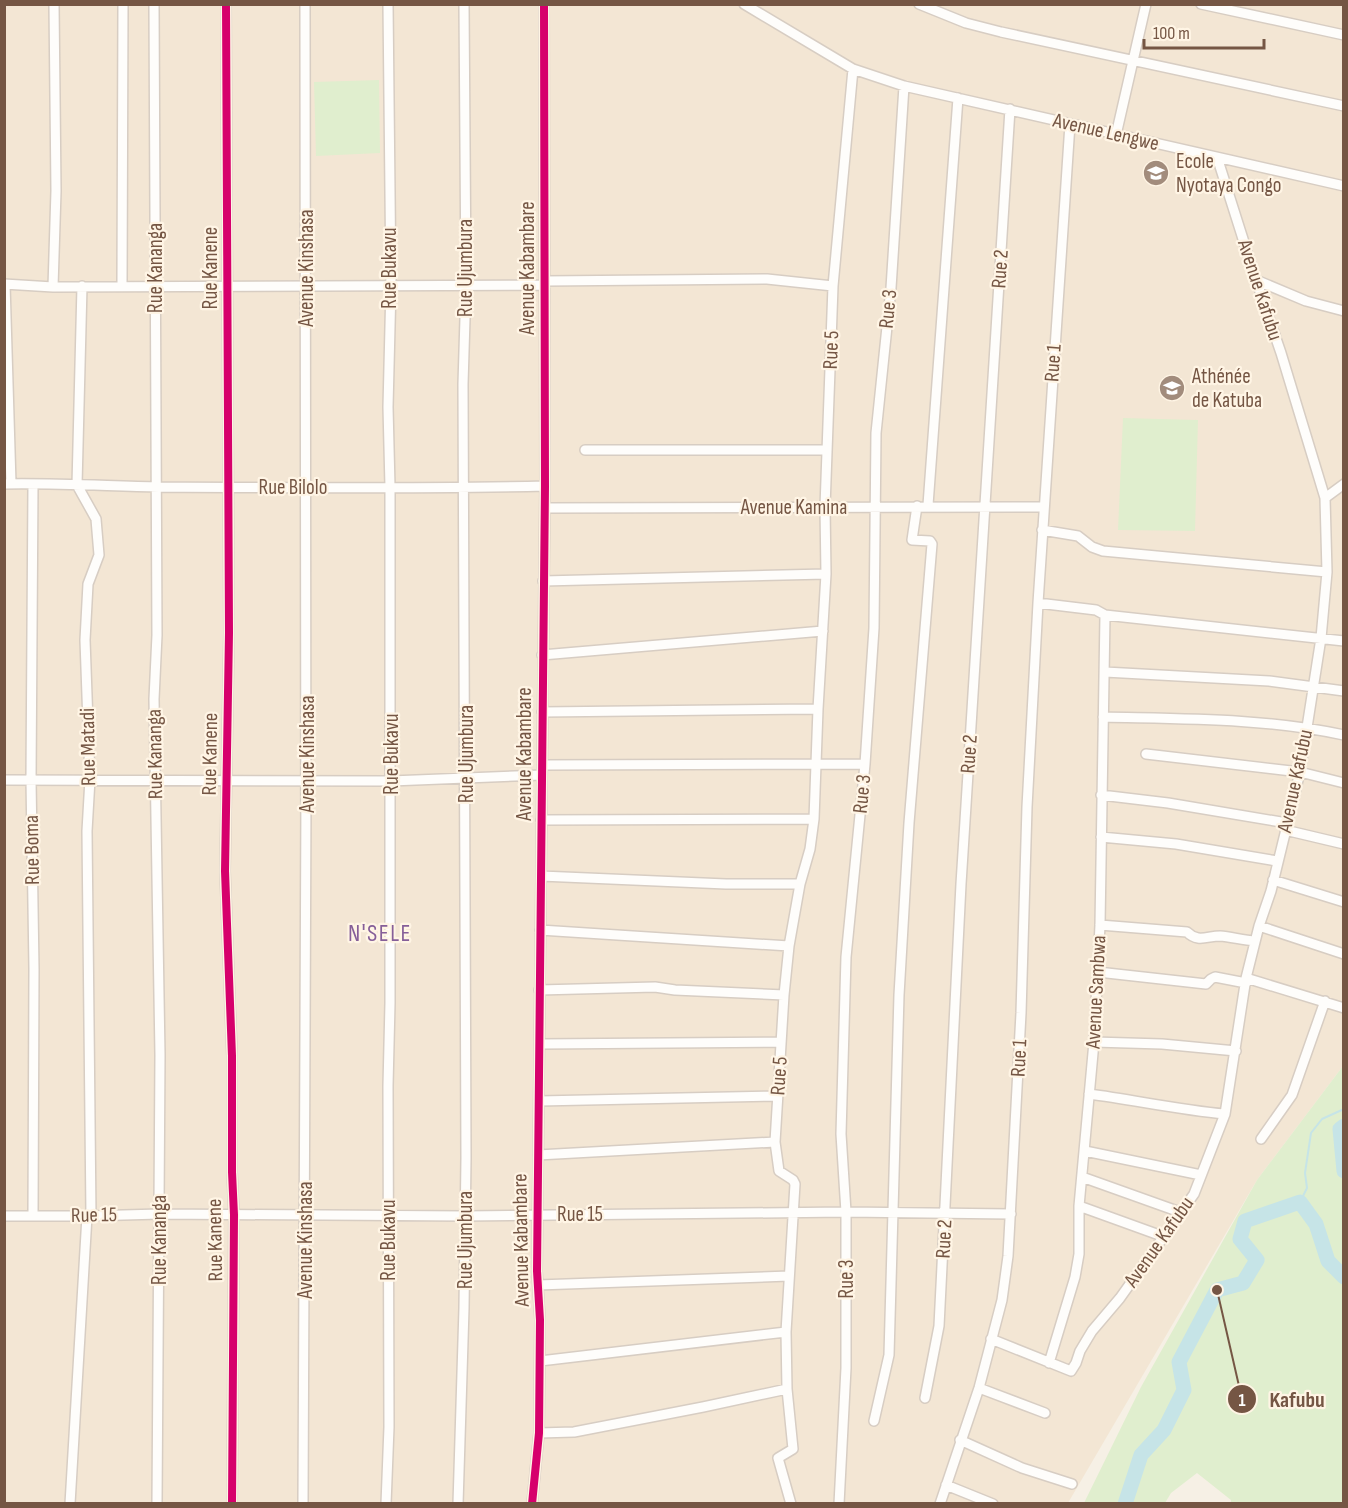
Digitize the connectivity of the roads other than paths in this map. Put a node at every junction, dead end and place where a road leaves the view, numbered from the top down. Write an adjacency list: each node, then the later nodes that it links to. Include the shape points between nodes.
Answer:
1 (54, 4): 34 (street)
2 (123, 4): 29 (street)
3 (154, 4): 30 (street, Rue Kananga)
4 (226, 4): 31 (street, Rue Kanene)
5 (305, 4): 35 (street, Avenue Kinshasa)
6 (388, 4): 32 (street, Rue Bukavu)
7 (464, 4): 27 (street, Rue Ujumbura)
8 (544, 4): 25 (street, Avenue Kabambare)
9 (744, 4): 15 (street, Avenue Lengwe)
10 (919, 4): 14 (street, via 966,23)
11 (1146, 4): 14 (street)
12 (1201, 4): 13 (street)
13 (1344, 35)
14 (1134, 60): 18 (street); 21 (street)
15 (853, 69): 16 (street, Avenue Lengwe); 33 (street, Rue 5)
16 (904, 86): 17 (street, Avenue Lengwe); 51 (street, Rue 3, via 891,288 876,433)
17 (958, 98): 19 (street, Avenue Lengwe); 53 (street)
18 (1344, 106)
19 (1010, 109): 20 (street, Avenue Lengwe); 50 (street, Rue 2)
20 (1070, 124): 21 (street, Avenue Lengwe); 55 (street, Rue 1)
21 (1116, 135): 22 (street, Avenue Lengwe)
22 (1217, 157): 23 (street, Avenue Lengwe); 24 (street, Avenue Kafubu)
23 (1344, 186)
24 (1256, 280): 36 (street, via 1306,301); 49 (street, Avenue Kafubu)
25 (545, 283): 27 (street); 33 (street, via 767,279); 43 (street, Avenue Kabambare)
26 (5, 284): 34 (street); 39 (street)
27 (466, 285): 32 (street); 48 (street, Rue Ujumbura)
28 (82, 286): 29 (street); 34 (street); 42 (street)
29 (122, 286): 30 (street)
30 (154, 286): 31 (street); 44 (street, Rue Kananga)
31 (229, 286): 35 (street); 45 (street, Rue Kanene)
32 (391, 286): 35 (street); 46 (street, Rue Bukavu)
33 (833, 286): 38 (street, Rue 5)
34 (53, 287)
35 (306, 287): 47 (street, Avenue Kinshasa)
36 (1344, 311)
37 (585, 450): 38 (street)
38 (827, 450): 54 (street, Rue 5)
39 (8, 484): 40 (street, Rue Bilolo)
40 (33, 484): 42 (street, Rue Bilolo); 85 (street, Rue Boma)
41 (1344, 484): 49 (street)
42 (77, 485): 44 (street, Rue Bilolo); 81 (street, Rue Matadi, via 96,519 99,555 88,584 85,640)
43 (545, 486): 48 (street, Rue Bilolo); 56 (street, Avenue Kabambare)
44 (156, 487): 45 (street, Rue Bilolo); 82 (street, Rue Kananga)
45 (228, 487): 47 (street, Rue Bilolo); 83 (street, Rue Kanene)
46 (390, 487): 47 (street, Rue Bilolo); 48 (street, Rue Bilolo); 87 (street, Rue Bukavu)
47 (305, 488): 86 (street, Avenue Kinshasa)
48 (464, 488): 80 (street, Rue Ujumbura)
49 (1325, 498): 58 (street, Avenue Kafubu)
50 (984, 505): 53 (street, Avenue Kamina); 55 (street, Avenue Kamina); 129 (street, Rue 2)
51 (875, 506): 52 (street, Avenue Kamina); 54 (street, Avenue Kamina); 76 (street, Rue 3, via 874,628)
52 (917, 506): 53 (street, Avenue Kamina); 128 (street, via 911,539 932,544 908,834)
53 (928, 506)
54 (825, 507): 56 (street, Avenue Kamina); 59 (street, Rue 5)
55 (1044, 507): 57 (street, Rue 1)
56 (544, 508): 60 (street, Avenue Kabambare)
57 (1042, 530): 58 (street, via 1078,536 1103,551); 61 (street, Rue 1)
58 (1328, 572): 64 (street, Avenue Kafubu)
59 (826, 574): 60 (street); 63 (street, Rue 5)
60 (543, 581): 66 (street, Avenue Kabambare)
61 (1038, 603): 62 (street, via 1096,610); 135 (street, Rue 1)
62 (1105, 615): 64 (street); 67 (street, Avenue Sambwa)
63 (823, 632): 66 (street); 70 (street, Rue 5)
64 (1321, 638): 65 (street); 68 (street, Avenue Kafubu)
65 (1344, 641)
66 (542, 655): 71 (street, Avenue Kabambare)
67 (1105, 672): 68 (street); 72 (street, Avenue Sambwa)
68 (1312, 686): 69 (street); 73 (street, Avenue Kafubu)
69 (1344, 691)
70 (818, 709): 71 (street); 77 (street, Rue 5)
71 (542, 712): 78 (street, Avenue Kabambare)
72 (1103, 717): 73 (street); 89 (street, Avenue Sambwa)
73 (1307, 727): 74 (street); 79 (street, Avenue Kafubu)
74 (1344, 735)
75 (1146, 754): 79 (street)
76 (865, 764): 77 (street); 127 (street, Rue 3, via 846,957 841,1134)
77 (815, 765): 78 (street); 90 (street, Rue 5)
78 (542, 770): 80 (street); 91 (street, Avenue Kabambare)
79 (1300, 772): 88 (street); 92 (street, Avenue Kafubu)
80 (466, 778): 87 (street); 141 (street, Rue Ujumbura)
81 (90, 779): 82 (street); 85 (street); 140 (street, Rue Matadi)
82 (156, 779): 83 (street); 132 (street, Rue Kananga)
83 (228, 779): 86 (street); 136 (street, Rue Kanene, via 225,870)
84 (4, 780): 85 (street)
85 (31, 780): 139 (street, Rue Boma)
86 (307, 780): 87 (street); 133 (street, Avenue Kinshasa)
87 (391, 781): 137 (street, Rue Bukavu)
88 (1344, 783)
89 (1101, 795): 92 (street, via 1168,803); 93 (street, Avenue Sambwa)
90 (814, 819): 91 (street); 98 (street, Rue 5)
91 (541, 820): 96 (street, Avenue Kabambare)
92 (1286, 827): 94 (street); 95 (street, Avenue Kafubu)
93 (1101, 837): 95 (street, via 1176,844); 100 (street, Avenue Sambwa)
94 (1344, 844)
95 (1277, 861): 97 (street, Avenue Kafubu)
96 (541, 876): 98 (street); 102 (street, Avenue Kabambare)
97 (1273, 880): 99 (street); 101 (street, Avenue Kafubu)
98 (800, 884): 104 (street, Rue 5)
99 (1344, 902)
100 (1100, 925): 103 (street, via 1187,932 1195,938 1217,936); 106 (street, Avenue Sambwa)
101 (1259, 926): 103 (street, Avenue Kafubu); 105 (street)
102 (540, 930): 104 (street); 108 (street, Avenue Kabambare)
103 (1255, 941): 107 (street, Avenue Kafubu)
104 (789, 946): 109 (street, Rue 5)
105 (1344, 954)
106 (1098, 972): 107 (street, via 1206,984 1215,977); 113 (street, Avenue Sambwa)
107 (1246, 981): 110 (street); 115 (street, Avenue Kafubu)
108 (539, 990): 109 (street, via 655,987); 114 (street, Avenue Kabambare)
109 (784, 995): 112 (street, Rue 5)
110 (1325, 1001): 111 (street); 120 (street, via 1292,1095)
111 (1344, 1008)
112 (781, 1042): 114 (street); 117 (street, Rue 5)
113 (1094, 1042): 115 (street); 116 (street, Avenue Sambwa)
114 (540, 1044): 118 (street, Avenue Kabambare)
115 (1236, 1051): 119 (street, Avenue Kafubu)
116 (1089, 1094): 119 (street); 122 (street, Avenue Sambwa)
117 (777, 1096): 118 (street); 121 (street, Rue 5)
118 (539, 1101): 123 (street, Avenue Kabambare)
119 (1225, 1114): 124 (street, Avenue Kafubu)
120 (1261, 1139)
121 (775, 1142): 123 (street); 131 (street, Rue 5, via 779,1172 795,1184)
122 (1084, 1151): 124 (street); 125 (street, Avenue Sambwa)
123 (538, 1155): 134 (street, Avenue Kabambare)
124 (1201, 1175): 130 (street, Avenue Kafubu, via 1194,1194)
125 (1082, 1177): 126 (street, Avenue Sambwa); 130 (street)
126 (1079, 1206): 142 (street); 148 (street, Avenue Sambwa, via 1076,1277)
127 (846, 1212): 128 (street, Rue 15); 131 (street, Rue 15); 166 (street, Rue 3, via 846,1368)
128 (892, 1212): 129 (street, Rue 15); 153 (street, via 890,1355)
129 (945, 1212): 135 (street, Rue 15); 151 (street, Rue 2, via 939,1326)
130 (1180, 1212): 142 (street, Avenue Kafubu)
131 (795, 1213): 134 (street, Rue 15); 143 (street, Rue 5)
132 (160, 1214): 136 (street, Rue 15); 140 (street, Rue 15); 159 (street, Rue Kananga)
133 (305, 1214): 136 (street, Rue 15); 137 (street, Rue 15); 161 (street, Avenue Kinshasa)
134 (538, 1214): 141 (street, Rue 15); 144 (street, Avenue Kabambare)
135 (1011, 1214): 146 (street, Rue 1, via 1002,1300)
136 (234, 1215): 160 (street, Rue Kanene)
137 (388, 1215): 141 (street, Rue 15); 162 (street, Rue Bukavu, via 390,1427)
138 (4, 1216): 139 (street, Rue 15)
139 (33, 1216): 140 (street, Rue 15)
140 (89, 1216): 158 (street, Rue Matadi)
141 (464, 1216): 163 (street, Rue Ujumbura)
142 (1162, 1236): 148 (street, Avenue Kafubu, via 1120,1299 1092,1330 1071,1371)
143 (789, 1276): 144 (street); 145 (street, Rue 5)
144 (538, 1285): 147 (street, Avenue Kabambare)
145 (786, 1332): 147 (street); 150 (street, Rue 5)
146 (991, 1339): 148 (street); 149 (street, Rue 1)
147 (540, 1361): 154 (street, Avenue Kabambare)
148 (1049, 1363)
149 (979, 1388): 152 (street); 155 (street, Rue 1)
150 (787, 1389): 154 (street, via 574,1431); 165 (street, Rue 5, via 793,1449 778,1458)
151 (925, 1398)
152 (1044, 1413)
153 (874, 1421)
154 (539, 1433): 164 (street, Avenue Kabambare)
155 (960, 1440): 156 (street, via 1022,1468); 157 (street, Rue 1)
156 (1072, 1484)
157 (945, 1485): 167 (street, Rue 1); 168 (street)
158 (70, 1503)
159 (157, 1503)
160 (232, 1503)
161 (303, 1503)
162 (386, 1503)
163 (458, 1503)
164 (532, 1503)
165 (791, 1503)
166 (839, 1503)
167 (940, 1503)
168 (993, 1503)

